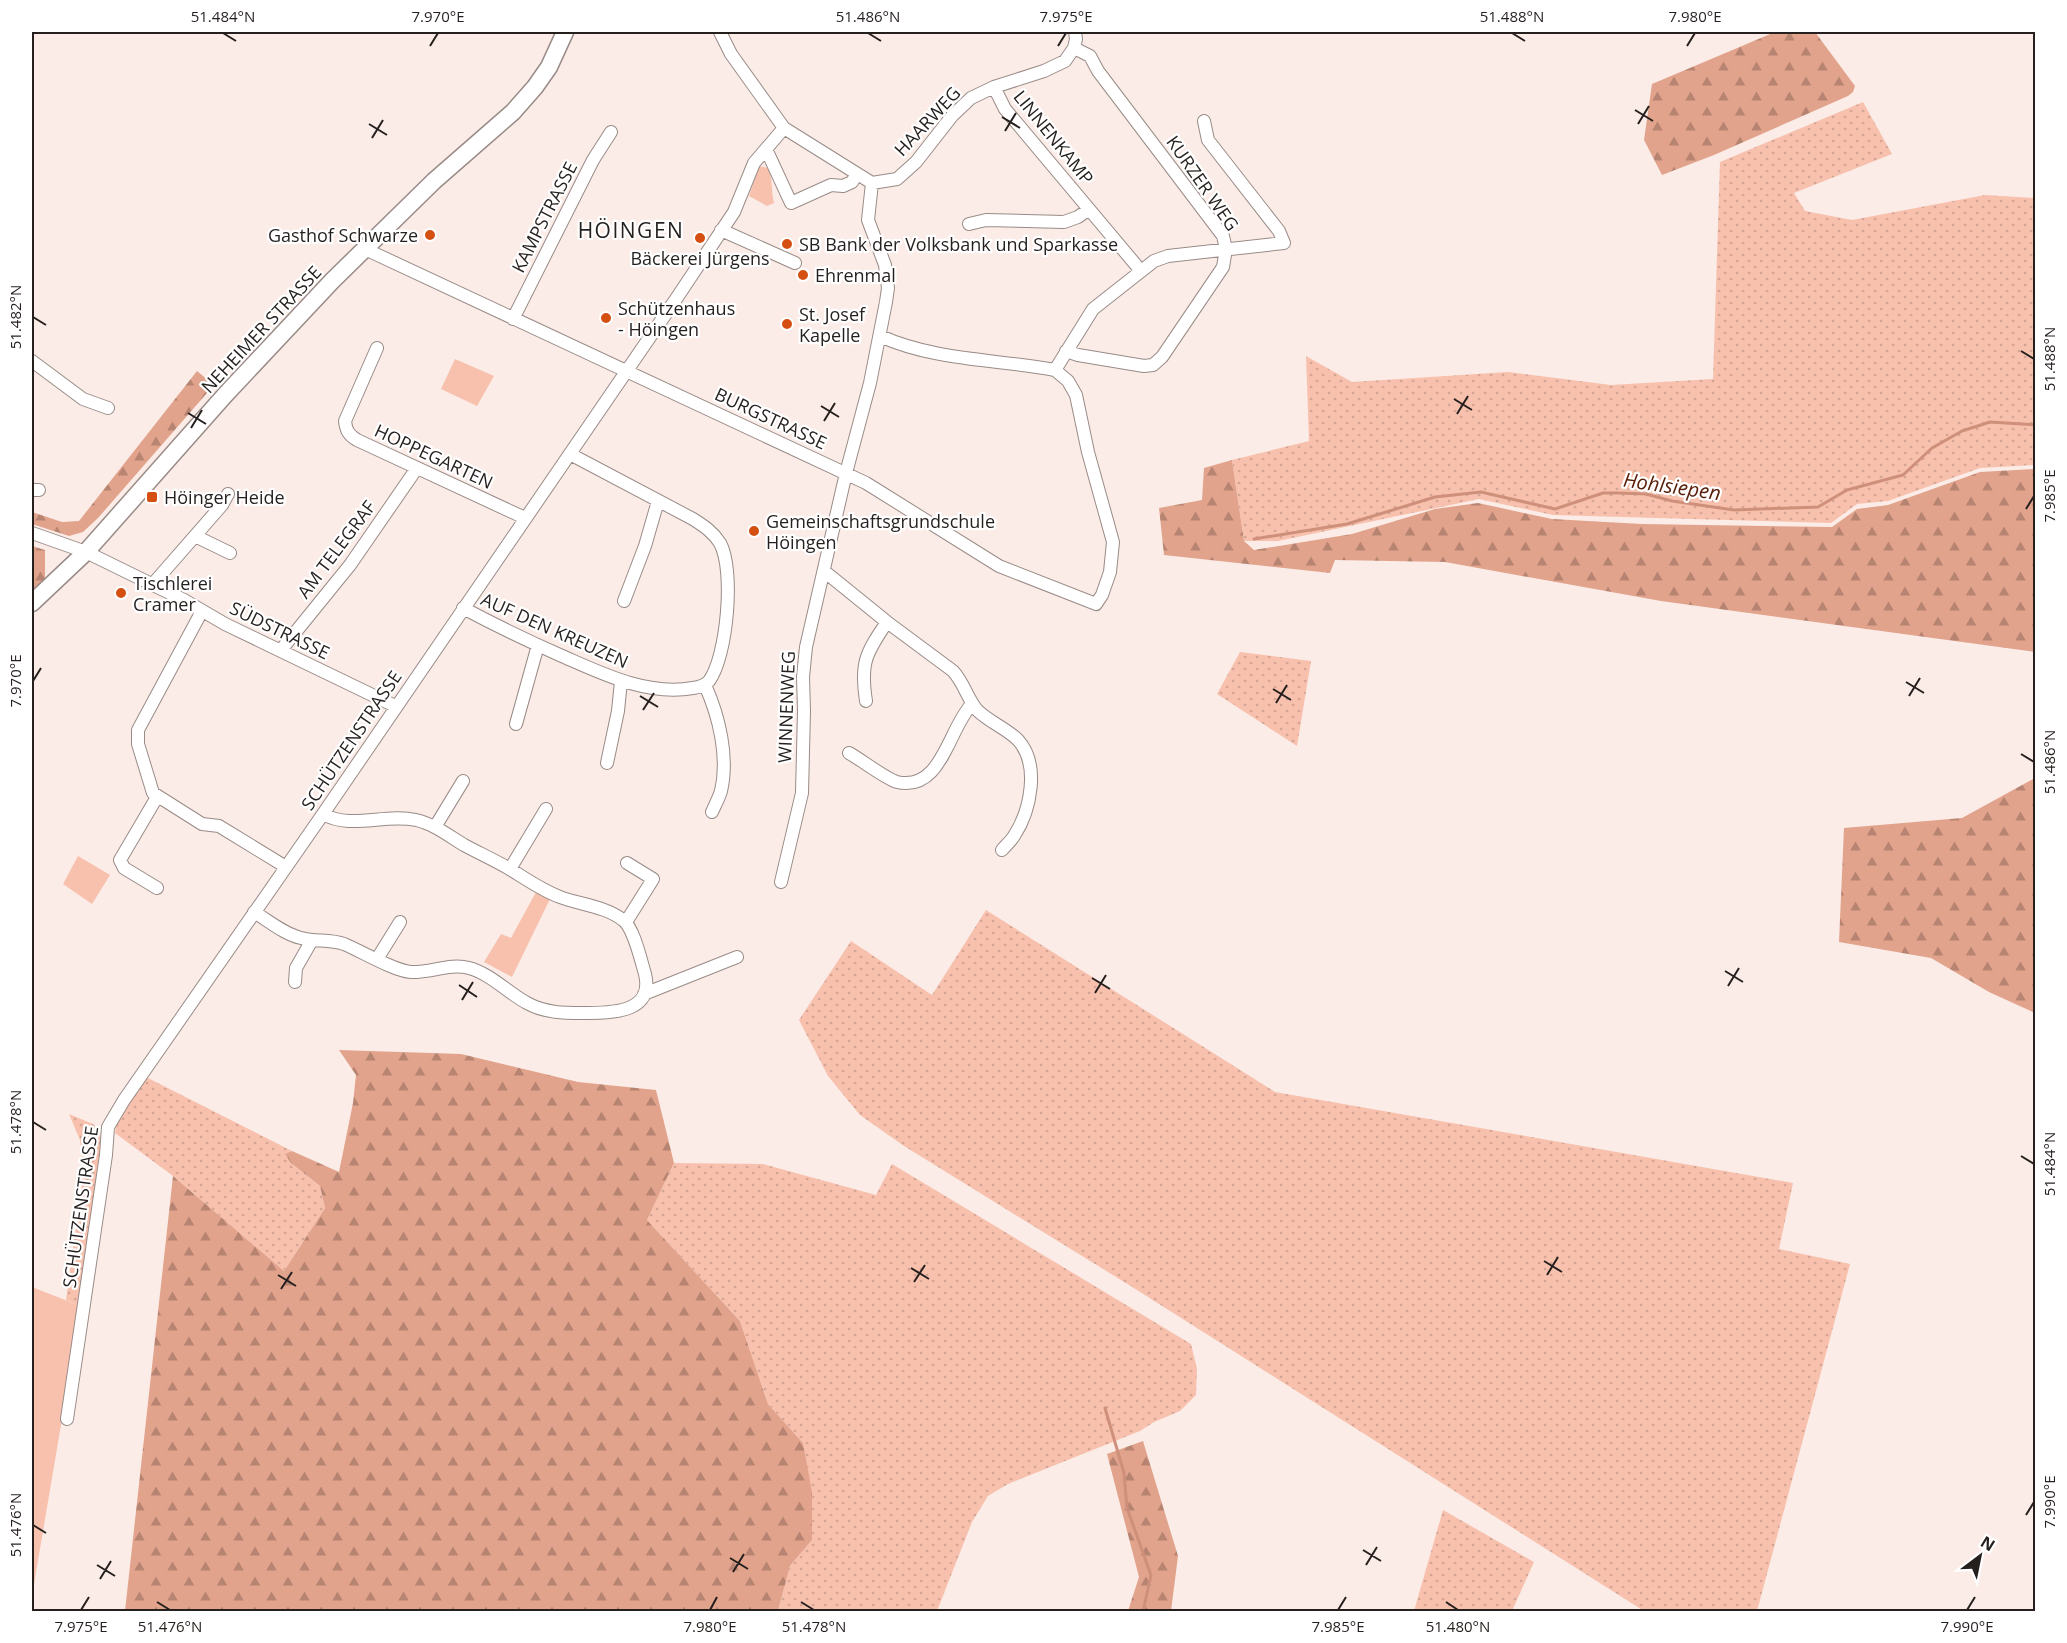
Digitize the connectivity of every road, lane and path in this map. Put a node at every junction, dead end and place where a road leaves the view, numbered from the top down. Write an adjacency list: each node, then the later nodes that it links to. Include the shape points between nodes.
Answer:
1 (565, 32): 15 (main road, NEHEIMER STRASSE, via 549,67 513,112)
2 (720, 32): 7 (street, via 731,54)
3 (1075, 32): 4 (street)
4 (1074, 48): 5 (street, HAARWEG, via 1058,66); 16 (street, KURZER WEG, via 1090,56 1223,236)
5 (994, 87): 11 (street, HAARWEG, via 961,106 916,162 897,179); 12 (street, LINNENKAMP, via 1005,109)
6 (1204, 121): 16 (street, via 1208,140 1279,231 1284,243)
7 (784, 128): 9 (street, SCHÜTZENSTRASSE); 10 (street)
8 (611, 132): 19 (street, KAMPSTRASSE)
9 (766, 149): 10 (street, via 791,204 831,185 852,182); 14 (street, SCHÜTZENSTRASSE, via 754,163 734,212)
10 (857, 174): 11 (street)
11 (872, 183): 20 (street, WINNENWEG, via 868,220 885,265 888,288)
12 (1089, 209): 13 (street, LINNENKAMP, via 1064,222 986,220); 18 (street, LINNENKAMP)
13 (969, 224)
14 (721, 230): 17 (street); 25 (street, SCHÜTZENSTRASSE)
15 (364, 249): 19 (street, BURGSTRASSE); 35 (main road, NEHEIMER STRASSE, via 228,392)
16 (1226, 249): 18 (street, via 1161,258); 22 (street, KURZER WEG, via 1223,267 1153,365)
17 (795, 263)
18 (1141, 271): 22 (street, via 1093,309)
19 (513, 319): 25 (street, BURGSTRASSE)
20 (880, 336): 24 (street, via 930,353); 29 (street, WINNENWEG)
21 (377, 348): 28 (street, HOPPEGARTEN, via 347,414 346,430 357,440)
22 (1066, 351): 24 (street)
23 (32, 361): 26 (street, via 83,399)
24 (1055, 370): 29 (street, BURGSTRASSE, via 1076,395 1113,542 1110,572 1096,604 999,566)
25 (627, 371): 27 (street, SCHÜTZENSTRASSE); 29 (street, BURGSTRASSE)
26 (108, 408)
27 (570, 454): 31 (street); 32 (street, SCHÜTZENSTRASSE)
28 (417, 468): 32 (street, HOPPEGARTEN); 45 (street, AM TELEGRAF, via 350,565)
29 (846, 473): 37 (street, WINNENWEG)
30 (228, 494): 34 (street)
31 (658, 501): 39 (street); 47 (street, via 711,531 726,558 729,587 723,636 714,671)
32 (525, 518): 41 (street, SCHÜTZENSTRASSE)
33 (32, 533): 35 (street, SÜDSTRASSE)
34 (195, 536): 36 (street); 38 (street)
35 (86, 552): 38 (street, SÜDSTRASSE); 40 (main road, NEHEIMER STRASSE)
36 (230, 554)
37 (824, 571): 43 (street); 64 (street, WINNENWEG, via 803,661 802,793)
38 (152, 585): 42 (street, SÜDSTRASSE)
39 (624, 601)
40 (32, 603)
41 (463, 608): 44 (street, AUF DEN KREUZEN); 50 (street, SCHÜTZENSTRASSE)
42 (202, 611): 45 (street, SÜDSTRASSE); 55 (street, via 138,730 138,744)
43 (887, 622): 48 (street, via 865,660); 49 (street, via 953,671)
44 (538, 645): 46 (street, AUF DEN KREUZEN); 51 (street)
45 (281, 650): 50 (street, SÜDSTRASSE)
46 (621, 681): 47 (street, AUF DEN KREUZEN, via 674,690); 53 (street)
47 (705, 686): 57 (street, via 720,732 724,766 721,791)
48 (866, 701)
49 (972, 704): 52 (street, via 933,772 919,782 896,782); 60 (street, via 1015,737 1029,763 1031,784 1026,808 1014,836)
50 (395, 706): 58 (street, SCHÜTZENSTRASSE)
51 (516, 724)
52 (849, 753)
53 (607, 763)
54 (463, 781): 59 (street)
55 (157, 797): 62 (street, via 202,824 219,826); 65 (street, via 120,862)
56 (546, 809): 63 (street)
57 (712, 812)
58 (323, 814): 59 (street, via 342,821 408,818); 62 (street, SCHÜTZENSTRASSE)
59 (435, 827): 63 (street)
60 (1002, 850)
61 (627, 863): 68 (street, via 653,879)
62 (285, 867): 66 (street, SCHÜTZENSTRASSE)
63 (510, 869): 68 (street, via 559,897 607,911)
64 (781, 882)
65 (157, 888)
66 (254, 912): 69 (street, via 287,933); 74 (street, SCHÜTZENSTRASSE, via 108,1127)
67 (400, 922): 71 (street)
68 (626, 922): 73 (street, via 645,977)
69 (312, 940): 71 (street, via 335,941); 72 (street, via 296,968)
70 (737, 957): 73 (street)
71 (377, 959): 73 (street, via 411,972 472,969 528,1004 561,1013 627,1010)
72 (295, 982)
73 (644, 994)
74 (67, 1419)

